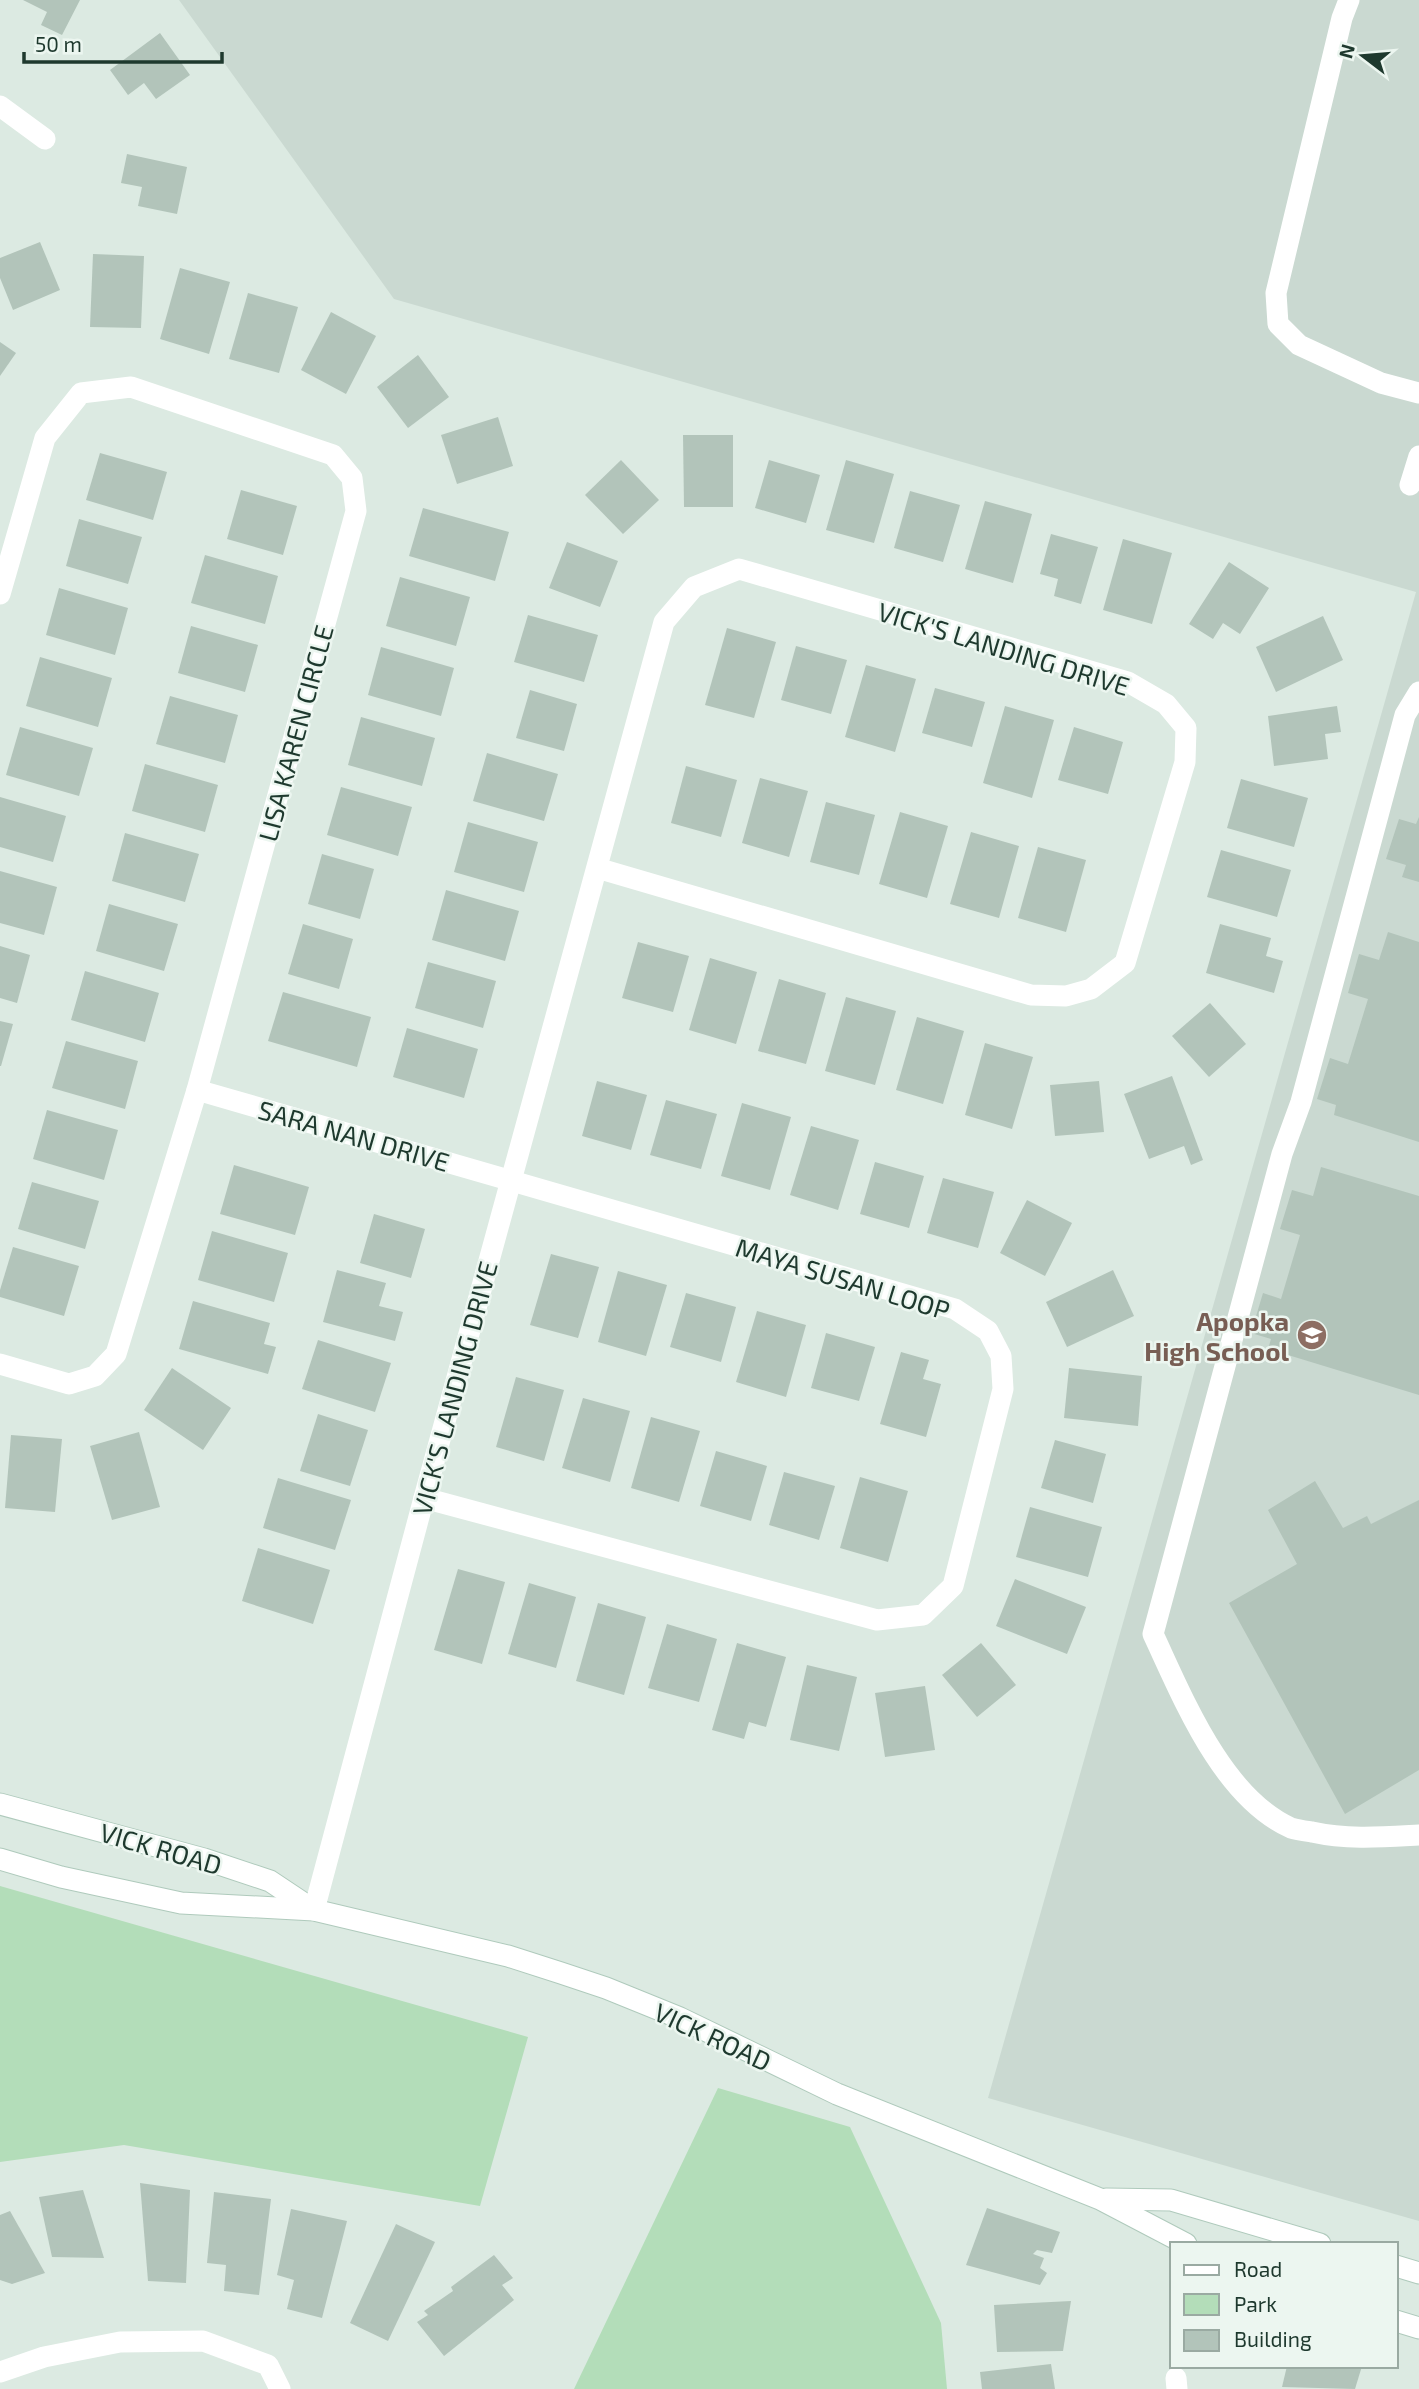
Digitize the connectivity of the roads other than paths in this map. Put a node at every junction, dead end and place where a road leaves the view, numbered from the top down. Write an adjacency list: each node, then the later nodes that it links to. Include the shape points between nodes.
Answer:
1 (1349, 0): 4 (street, via 1276,293 1278,324 1299,345 1381,383)
2 (0, 106): 3 (street)
3 (45, 139)
4 (1419, 393)
5 (1419, 456): 6 (street)
6 (1410, 485)
7 (0, 594): 10 (street, LISA KAREN CIRCLE, via 45,438 81,393 131,387 333,455 352,478 356,510)
8 (1419, 692): 15 (street, via 1405,715 1153,1634 1226,1775 1255,1804 1291,1828 1331,1836)
9 (597, 867): 9 (street, VICK'S LANDING DRIVE, via 664,622 694,587 739,569 1128,682 1166,704 1186,728 1185,762 1125,963 1091,989 1066,996 1031,995); 11 (street, VICK'S LANDING DRIVE)
10 (197, 1090): 11 (street, SARA NAN DRIVE); 12 (street, LISA KAREN CIRCLE, via 116,1354 95,1376 69,1384)
11 (511, 1180): 13 (street, VICK'S LANDING DRIVE); 13 (street, MAYA SUSAN LOOP, via 955,1309 988,1331 1001,1356 1003,1389 953,1586 923,1615 877,1620)
12 (0, 1364)
13 (424, 1498): 17 (street, VICK'S LANDING DRIVE)
14 (0, 1804): 17 (street, VICK ROAD, via 204,1858 270,1881)
15 (1419, 1835)
16 (0, 1859): 17 (street, VICK ROAD, via 181,1903)
17 (314, 1910): 18 (street, VICK ROAD, via 508,1956 606,1988 680,2018 837,2094)
18 (1100, 2199): 19 (street, VICK ROAD); 20 (street, VICK ROAD, via 1171,2200)
19 (1181, 2242)
20 (1313, 2242)
21 (1398, 2267): 22 (street)
22 (1419, 2273)
23 (1398, 2322): 24 (street)
24 (1419, 2328)
25 (0, 2372): 26 (street, via 44,2357 120,2342 203,2342 268,2365)
26 (281, 2389)

